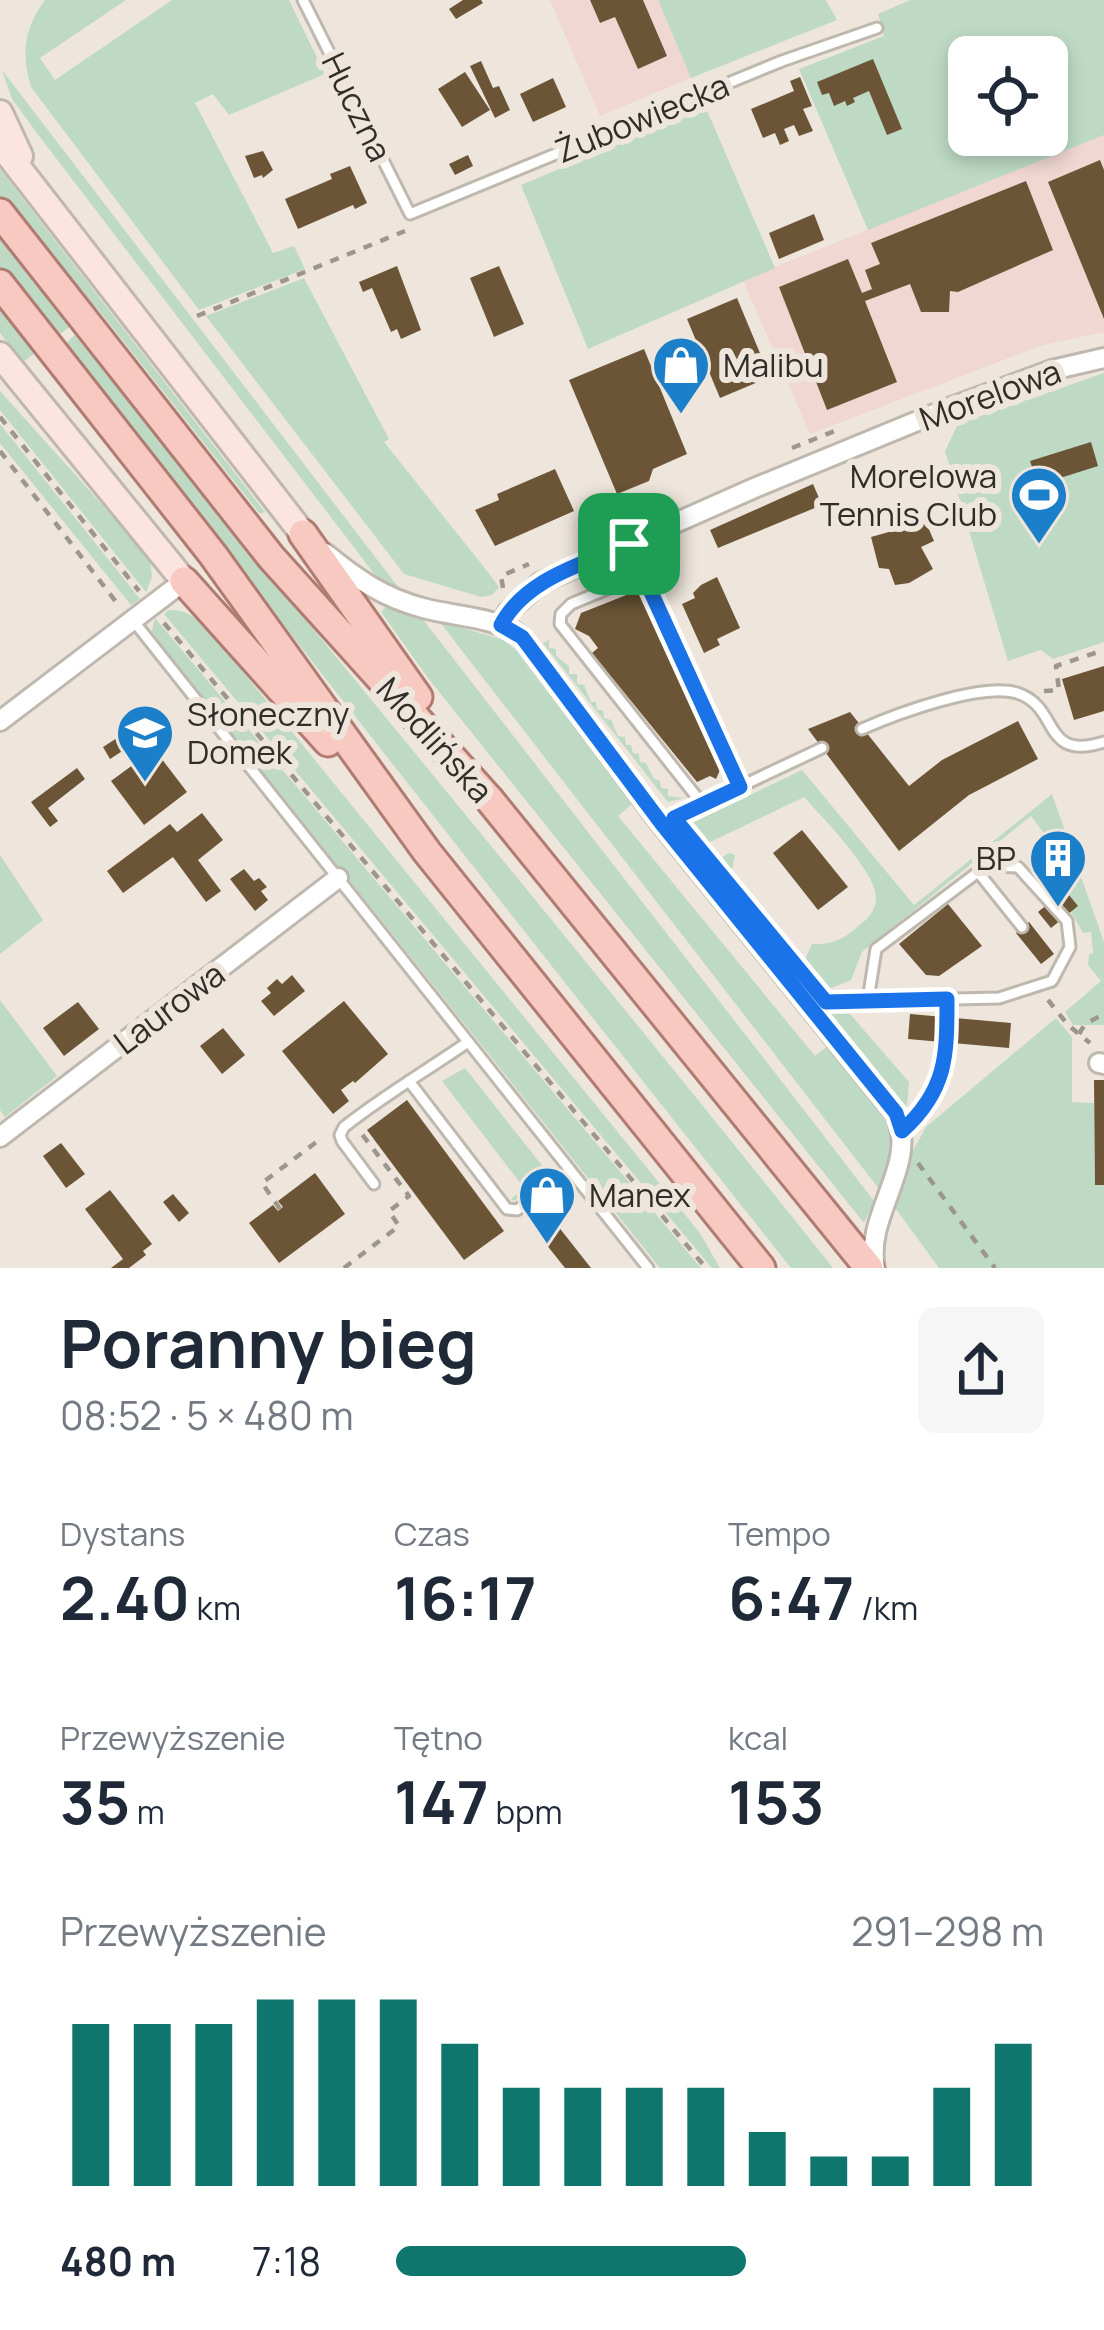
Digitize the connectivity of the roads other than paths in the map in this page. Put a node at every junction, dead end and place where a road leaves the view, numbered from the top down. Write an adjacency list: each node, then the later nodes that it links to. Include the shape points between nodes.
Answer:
1 (303, 0): 7 (lane, Huczna)
2 (877, 28): 7 (lane, Żubowiecka)
3 (0, 113): 5 (main road)
4 (0, 144): 5 (main road)
5 (37, 191): 11 (main road)
6 (0, 213): 22 (main road, Modlińska, via 271,557)
7 (410, 214)
8 (0, 284): 25 (main road, Modlińska, via 212,555)
9 (0, 355): 14 (main road)
10 (1104, 358): 12 (street, Morelowa, via 949,408)
11 (303, 534): 16 (street, via 382,595); 22 (main road)
12 (629, 544): 13 (lane); 16 (street, Morelowa, via 540,583)
13 (643, 574): 21 (lane); 23 (lane, via 571,604 560,624)
14 (184, 580): 15 (street); 25 (main road)
15 (133, 620): 17 (street); 27 (lane)
16 (501, 625): 24 (street, via 522,637)
17 (0, 721)
18 (862, 729): 19 (lane, via 988,691 1014,692 1031,700 1059,741 1076,748)
19 (1104, 742)
20 (822, 748): 21 (lane)
21 (740, 787): 23 (lane)
22 (489, 799): 42 (main road, Modlińska)
23 (703, 805): 24 (lane)
24 (662, 824): 33 (street)
25 (427, 852): 41 (main road, Modlińska)
26 (978, 872): 28 (lane); 30 (lane, via 1018,867 1067,922 1070,947); 32 (lane, via 876,949)
27 (338, 878): 34 (lane); 37 (street, Laurowa)
28 (1022, 927)
29 (1047, 959): 30 (lane)
30 (1058, 971): 31 (lane, via 1052,981 999,998)
31 (947, 999): 32 (lane); 36 (lane, via 939,1084)
32 (868, 1000): 33 (lane, via 826,1002)
33 (814, 1012): 36 (street)
34 (468, 1042): 35 (lane); 38 (lane)
35 (409, 1082): 38 (lane, via 507,1209 518,1210); 39 (lane, via 340,1135)
36 (902, 1131): 42 (street, via 872,1238)
37 (0, 1137)
38 (569, 1171): 40 (lane)
39 (374, 1184)
40 (648, 1268)
41 (761, 1268)
42 (872, 1268)

